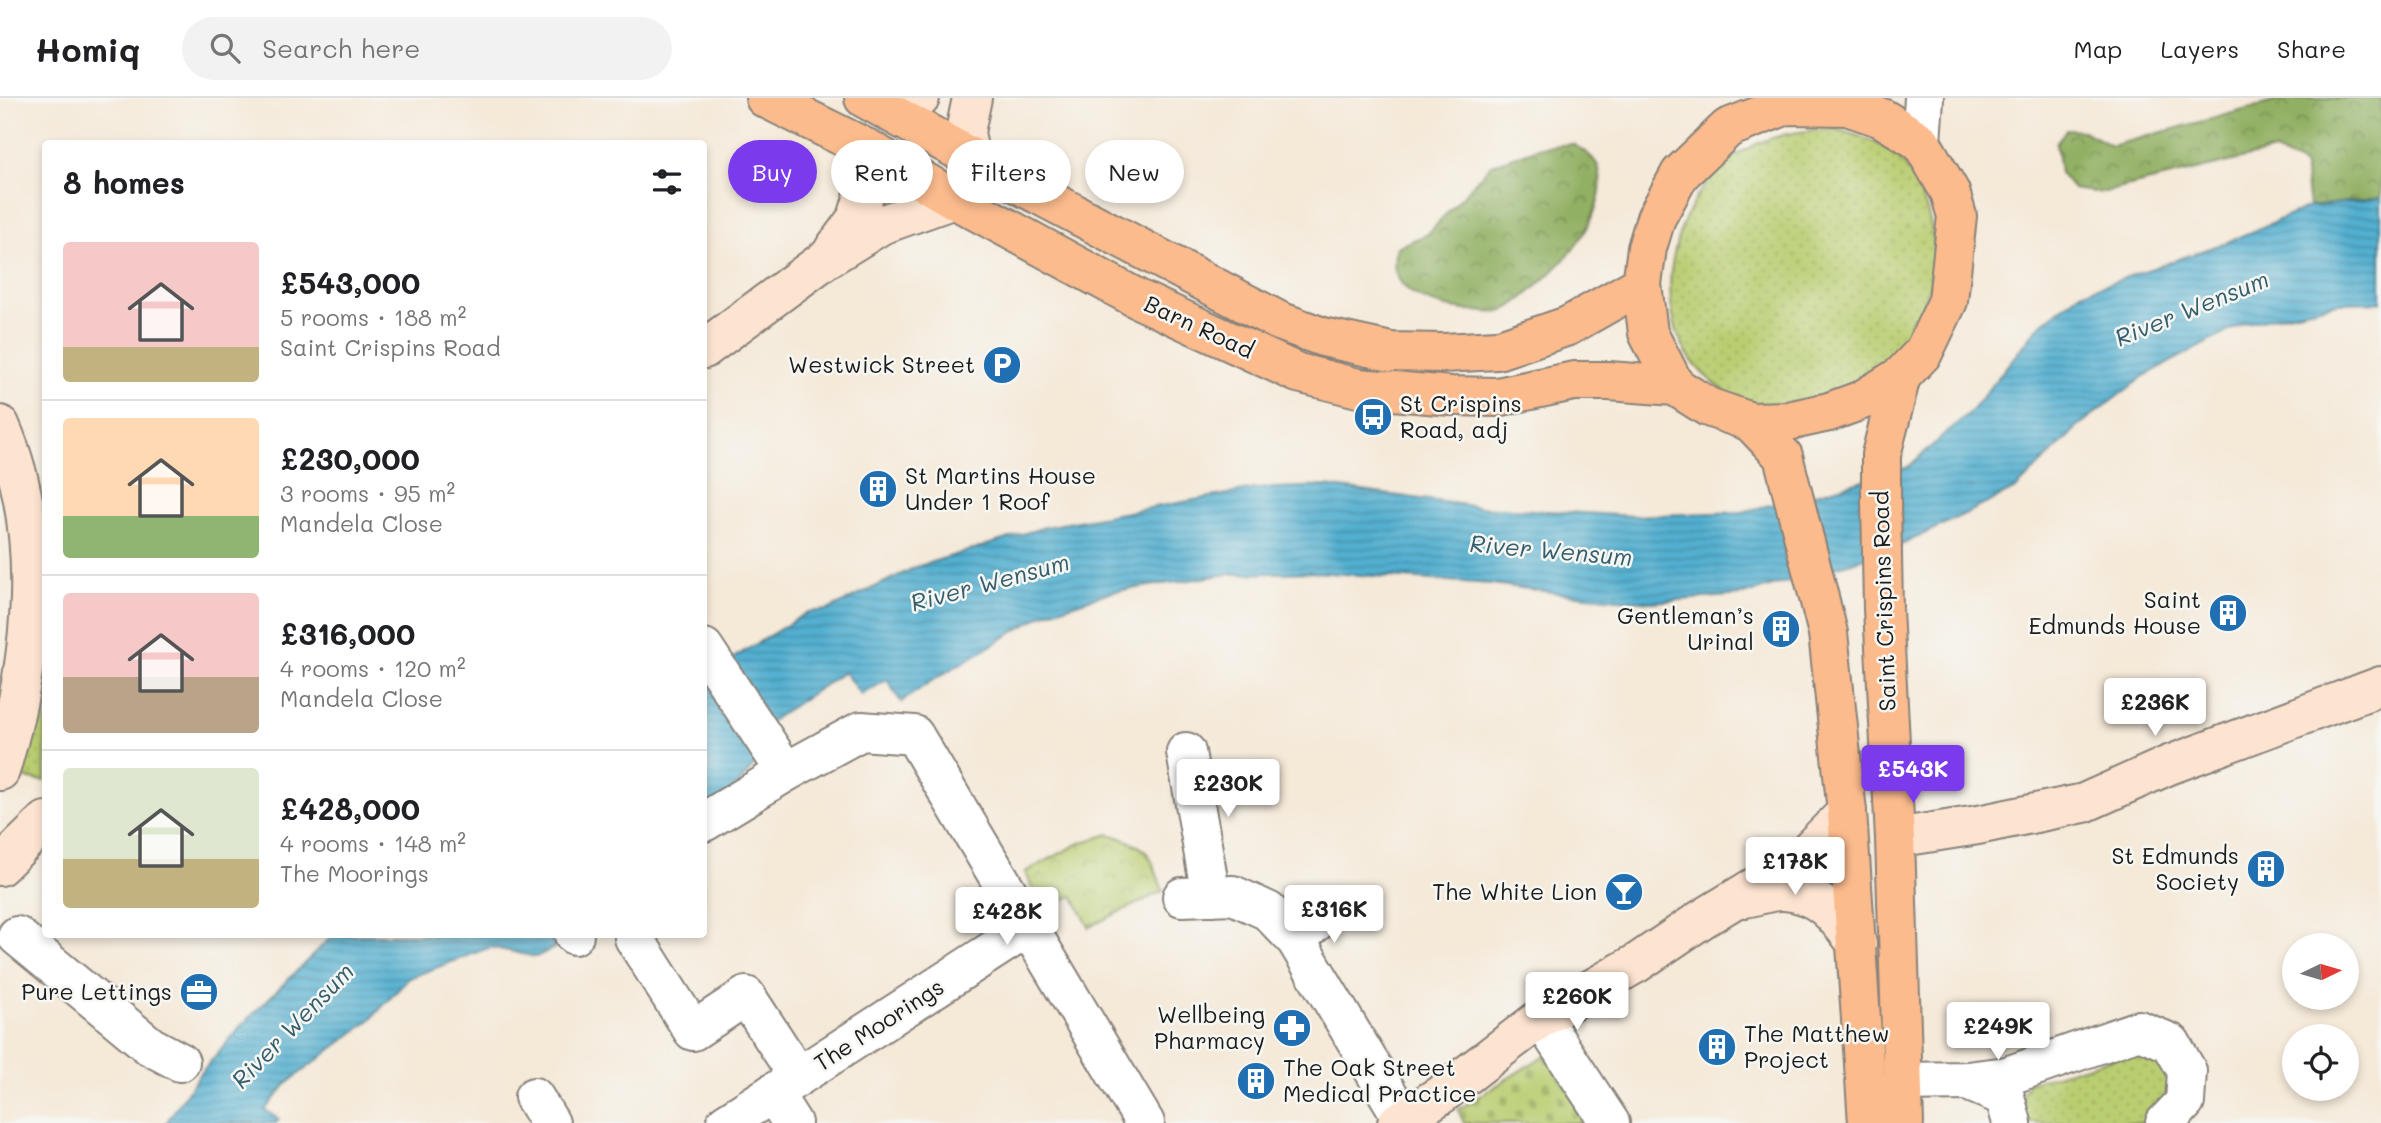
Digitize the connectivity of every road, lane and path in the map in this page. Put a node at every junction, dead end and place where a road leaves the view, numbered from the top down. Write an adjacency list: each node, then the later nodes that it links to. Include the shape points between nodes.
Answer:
1 (765, 98): 6 (main road, Barn Road)
2 (972, 98): 8 (street)
3 (1924, 98): 9 (street)
4 (891, 102): 7 (main road, Barn Road)
5 (1793, 102): 9 (main road, Barn Road, via 1847,106 1882,118); 15 (main road, Barn Road, via 1728,128 1680,174 1656,218)
6 (850, 140)
7 (947, 140)
8 (966, 140)
9 (1921, 142): 17 (main road, Barn Road, via 1950,192 1957,216 1948,301 1923,353)
10 (947, 201): 14 (street, via 881,225)
11 (862, 203): 14 (street, via 857,218)
12 (961, 203): 18 (main road, Barn Road, via 1138,299 1298,373 1358,388 1451,396 1497,397 1574,381)
13 (1059, 203): 15 (main road, Barn Road, via 1279,321 1323,337 1391,352 1497,350 1568,326)
14 (826, 258): 16 (street)
15 (1642, 284): 18 (main road, Barn Road, via 1648,333)
16 (707, 347)
17 (1901, 376): 19 (main road, Barn Road, via 1862,400 1829,412 1788,421); 31 (main road, Saint Crispins Road, via 1881,455 1882,586)
18 (1675, 387): 19 (main road, Barn Road, via 1708,407)
19 (1751, 422): 28 (main road, via 1783,456 1818,588 1836,688)
20 (0, 425): 21 (street, via 10,448 26,520)
21 (38, 626): 24 (street)
22 (707, 654): 27 (street)
23 (2381, 685): 31 (street, via 2169,765 2084,803)
24 (10, 695): 26 (street)
25 (1186, 752): 38 (street, via 1197,896 1234,895 1268,911)
26 (0, 771)
27 (786, 772): 29 (street); 35 (street, via 861,731 914,735)
28 (1847, 812): 33 (street, via 1806,856); 39 (main road)
29 (707, 820)
30 (42, 825): 32 (street)
31 (1895, 838): 43 (main road, Saint Crispins Road)
32 (0, 866)
33 (1733, 900): 39 (street, via 1783,891 1808,898 1832,910); 40 (street)
34 (1329, 910): 38 (street)
35 (1029, 927): 44 (street, The Moorings); 47 (street)
36 (17, 936): 41 (street, via 150,1046)
37 (634, 938): 44 (street, The Moorings, via 693,1031 746,996)
38 (1296, 940): 45 (street)
39 (1857, 944): 49 (main road)
40 (1541, 1018): 45 (street); 48 (street)
41 (180, 1062)
42 (1967, 1081): 43 (street); 51 (street, via 2005,1097); 52 (street, via 2007,1076 2139,1030 2171,1043 2187,1071 2185,1102)
43 (1903, 1082): 50 (main road, Saint Crispins Road)
44 (788, 1097): 46 (street)
45 (1400, 1121)
46 (726, 1123)
47 (1145, 1123)
48 (1610, 1123)
49 (1868, 1123)
50 (1904, 1123)
51 (2012, 1123)
52 (2165, 1123)

